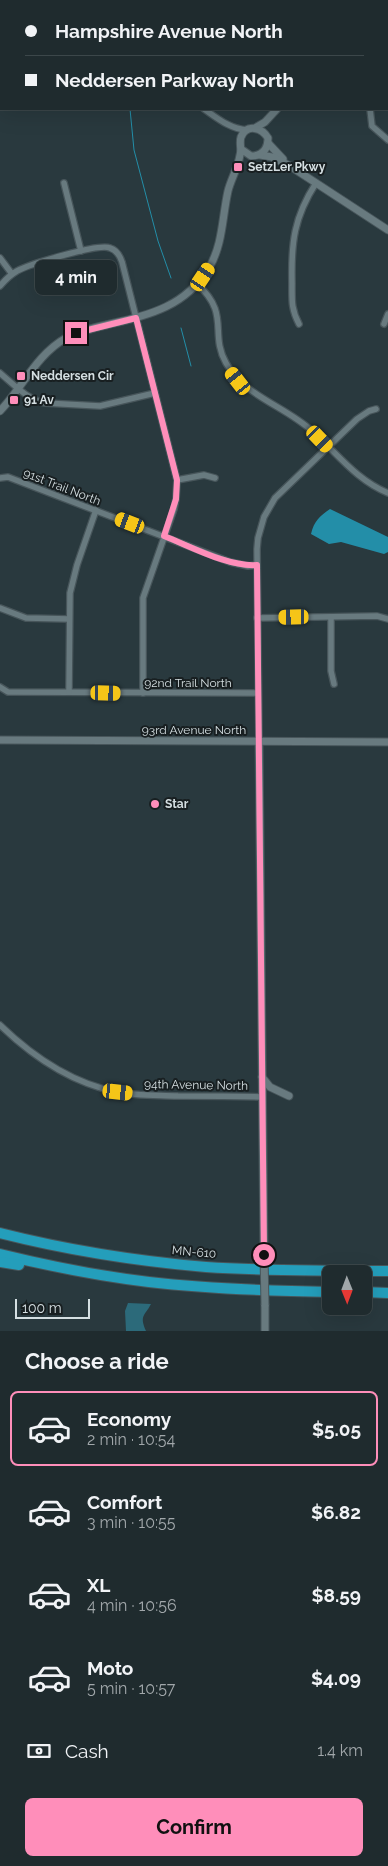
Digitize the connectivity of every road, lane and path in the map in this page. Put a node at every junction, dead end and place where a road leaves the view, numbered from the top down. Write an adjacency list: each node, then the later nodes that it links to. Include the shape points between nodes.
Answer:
1 (206, 110): 5 (street)
2 (275, 110): 6 (street, via 264,122)
3 (276, 110): 9 (street, via 268,127)
4 (370, 110): 8 (street, via 372,126)
5 (227, 124): 6 (street, via 238,129); 7 (street)
6 (250, 129): 7 (street); 9 (street, via 261,130)
7 (240, 140): 10 (street)
8 (388, 140)
9 (268, 141): 11 (street, via 267,148); 13 (street)
10 (241, 149): 12 (street); 14 (street)
11 (260, 155): 12 (street); 13 (street)
12 (251, 156): 14 (street)
13 (290, 166): 15 (street)
14 (234, 176): 21 (street, via 217,250)
15 (316, 182): 17 (street); 25 (street, via 300,211 292,242 292,312)
16 (64, 183): 18 (street)
17 (388, 230)
18 (81, 251): 20 (street, via 32,264); 24 (street, via 110,248 120,256)
19 (0, 258): 20 (street)
20 (12, 274): 22 (street)
21 (197, 284): 24 (street, via 168,307); 32 (street, via 217,311 221,352 238,381 294,416)
22 (0, 286)
23 (388, 314): 26 (street)
24 (136, 318): 28 (street, via 90,329 66,339 41,358); 29 (street)
25 (299, 324)
26 (384, 324)
27 (0, 373): 28 (street)
28 (18, 388): 29 (street, via 37,401 90,406); 31 (street)
29 (155, 393): 35 (street)
30 (376, 408): 32 (street, via 356,419)
31 (0, 411)
32 (328, 447): 36 (street, via 366,481); 39 (street, via 269,507 258,538)
33 (0, 478): 37 (street, 91st Trail North, via 8,477)
34 (215, 478): 35 (street, via 204,474)
35 (177, 480): 38 (street, via 176,499)
36 (388, 493)
37 (96, 510): 38 (street, 91st Trail North); 43 (street, via 72,579)
38 (164, 536): 39 (street, 91st Trail North, via 230,562); 48 (street, via 143,598)
39 (257, 565): 42 (street)
40 (0, 608): 43 (street, via 26,618)
41 (331, 617): 42 (street); 44 (street, via 377,616); 45 (street)
42 (257, 618): 49 (street)
43 (69, 619): 47 (street)
44 (388, 619)
45 (334, 684)
46 (0, 687): 47 (street, 92nd Trail North, via 8,692)
47 (70, 692): 48 (street, 92nd Trail North)
48 (143, 693): 49 (street, 92nd Trail North)
49 (258, 693): 51 (street)
50 (0, 740): 51 (street, 93rd Avenue North)
51 (259, 741): 52 (street, 93rd Avenue North); 54 (street)
52 (388, 742)
53 (0, 1025): 56 (street, 94th Avenue North, via 47,1064 102,1088 159,1095)
54 (262, 1077): 55 (street, via 270,1087); 56 (street)
55 (289, 1096)
56 (262, 1097): 67 (street, bridge)
57 (0, 1226): 59 (highway)
58 (0, 1233): 59 (highway, MN-610)
59 (68, 1248): 62 (highway, MN-610, via 189,1265)
60 (0, 1254): 63 (highway)
61 (0, 1262): 63 (highway)
62 (388, 1271)
63 (120, 1278): 64 (highway, via 240,1290)
64 (322, 1292)
65 (372, 1292): 66 (highway)
66 (388, 1293)
67 (265, 1331)

